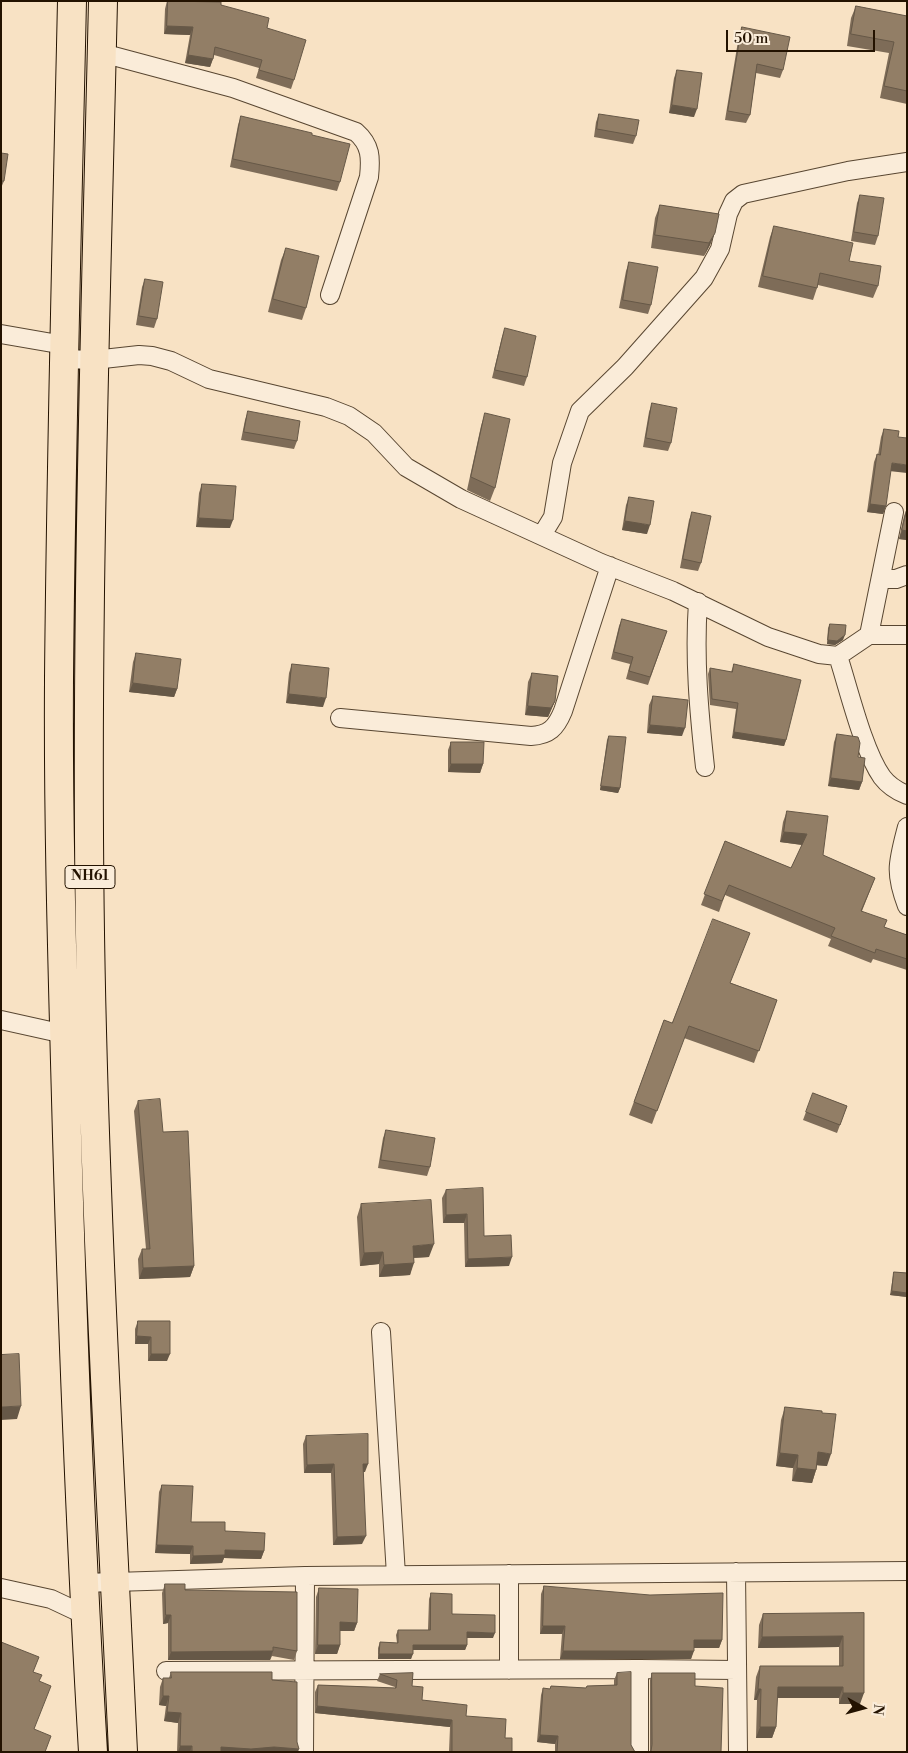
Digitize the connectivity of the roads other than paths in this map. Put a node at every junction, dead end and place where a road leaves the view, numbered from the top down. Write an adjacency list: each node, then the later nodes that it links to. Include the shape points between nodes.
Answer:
1 (72, 1): 7 (highway, NH61)
2 (103, 1): 3 (highway, NH61)
3 (102, 53): 5 (street, via 233,88 356,132 364,139 370,158 369,177); 8 (highway, NH61)
4 (907, 162): 10 (street, via 743,194 734,201 720,249 704,278 625,367 580,411 562,463 553,517)
5 (330, 294)
6 (1, 334): 7 (street)
7 (64, 352): 8 (street); 24 (highway, NH61, via 59,699)
8 (94, 360): 10 (street, via 152,356 209,379 326,407 349,416 364,424 406,467 424,479); 31 (highway, NH61, via 89,795 92,1032)
9 (894, 512): 13 (street)
10 (542, 536): 11 (street)
11 (610, 566): 14 (street); 18 (street, via 563,711 558,724 548,733 531,736)
12 (907, 575): 13 (street)
13 (881, 579): 15 (street)
14 (698, 602): 17 (street, via 768,636 819,654); 19 (street, via 696,689)
15 (869, 635): 16 (street); 17 (street)
16 (907, 635)
17 (838, 656): 20 (street, via 871,756 882,777)
18 (340, 718)
19 (705, 767)
20 (907, 795)
21 (907, 827): 22 (street, via 898,863 898,882)
22 (907, 906)
23 (1, 1020): 24 (street)
24 (64, 1034): 32 (highway, NH61)
25 (381, 1332): 29 (street)
26 (907, 1571): 27 (street)
27 (736, 1572): 28 (street); 37 (street)
28 (509, 1574): 29 (street); 36 (street)
29 (396, 1575): 30 (street)
30 (305, 1576): 31 (street); 39 (street)
31 (115, 1582): 32 (street); 41 (highway, NH61)
32 (84, 1583): 34 (highway, NH61)
33 (1, 1588): 34 (street, via 51,1599)
34 (85, 1615): 40 (highway, NH61)
35 (639, 1669): 36 (street); 37 (street); 43 (street)
36 (509, 1670): 39 (street)
37 (737, 1670): 44 (street)
38 (166, 1671): 39 (street)
39 (304, 1672): 42 (street)
40 (93, 1752)
41 (123, 1752)
42 (304, 1752)
43 (639, 1752)
44 (738, 1752)

